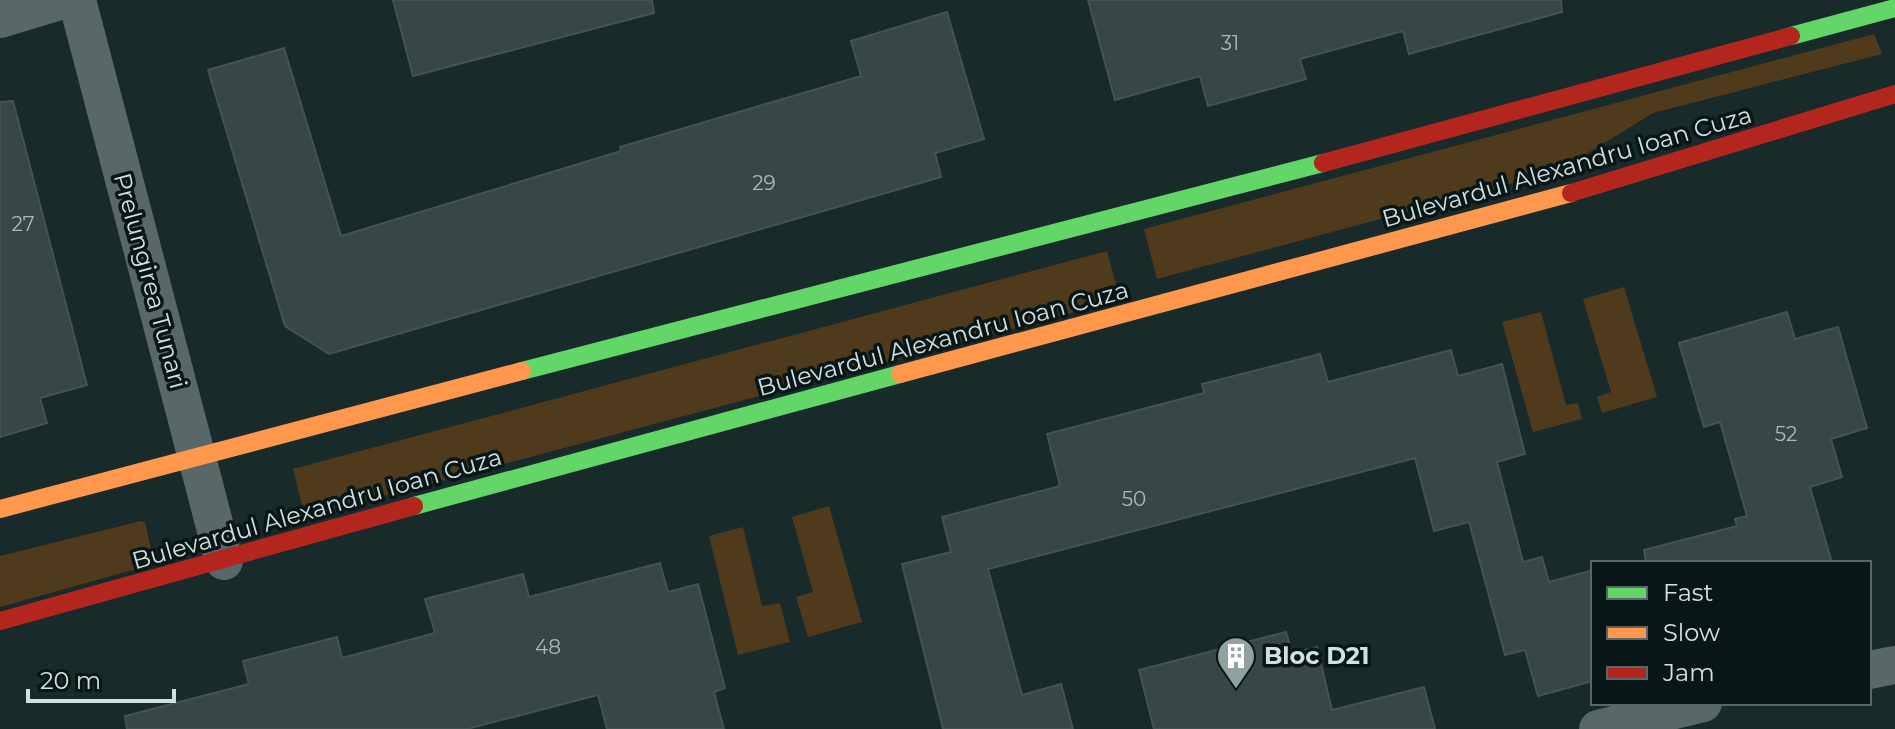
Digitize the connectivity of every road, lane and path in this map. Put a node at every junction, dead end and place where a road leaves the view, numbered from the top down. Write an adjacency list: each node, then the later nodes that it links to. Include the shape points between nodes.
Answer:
1 (63, 0): 4 (street)
2 (77, 0): 6 (street, Prelungirea Tunari)
3 (1895, 8): 6 (main road, via 1118,219)
4 (0, 19)
5 (1895, 94): 8 (main road, Bulevardul Alexandru Ioan Cuza, via 1537,203)
6 (196, 457): 7 (main road); 8 (street, Prelungirea Tunari)
7 (0, 509)
8 (224, 561): 9 (main road, Bulevardul Alexandru Ioan Cuza)
9 (0, 621)
10 (1895, 665): 11 (street)
11 (1871, 670)
12 (1695, 705): 13 (street)
13 (1598, 729)

